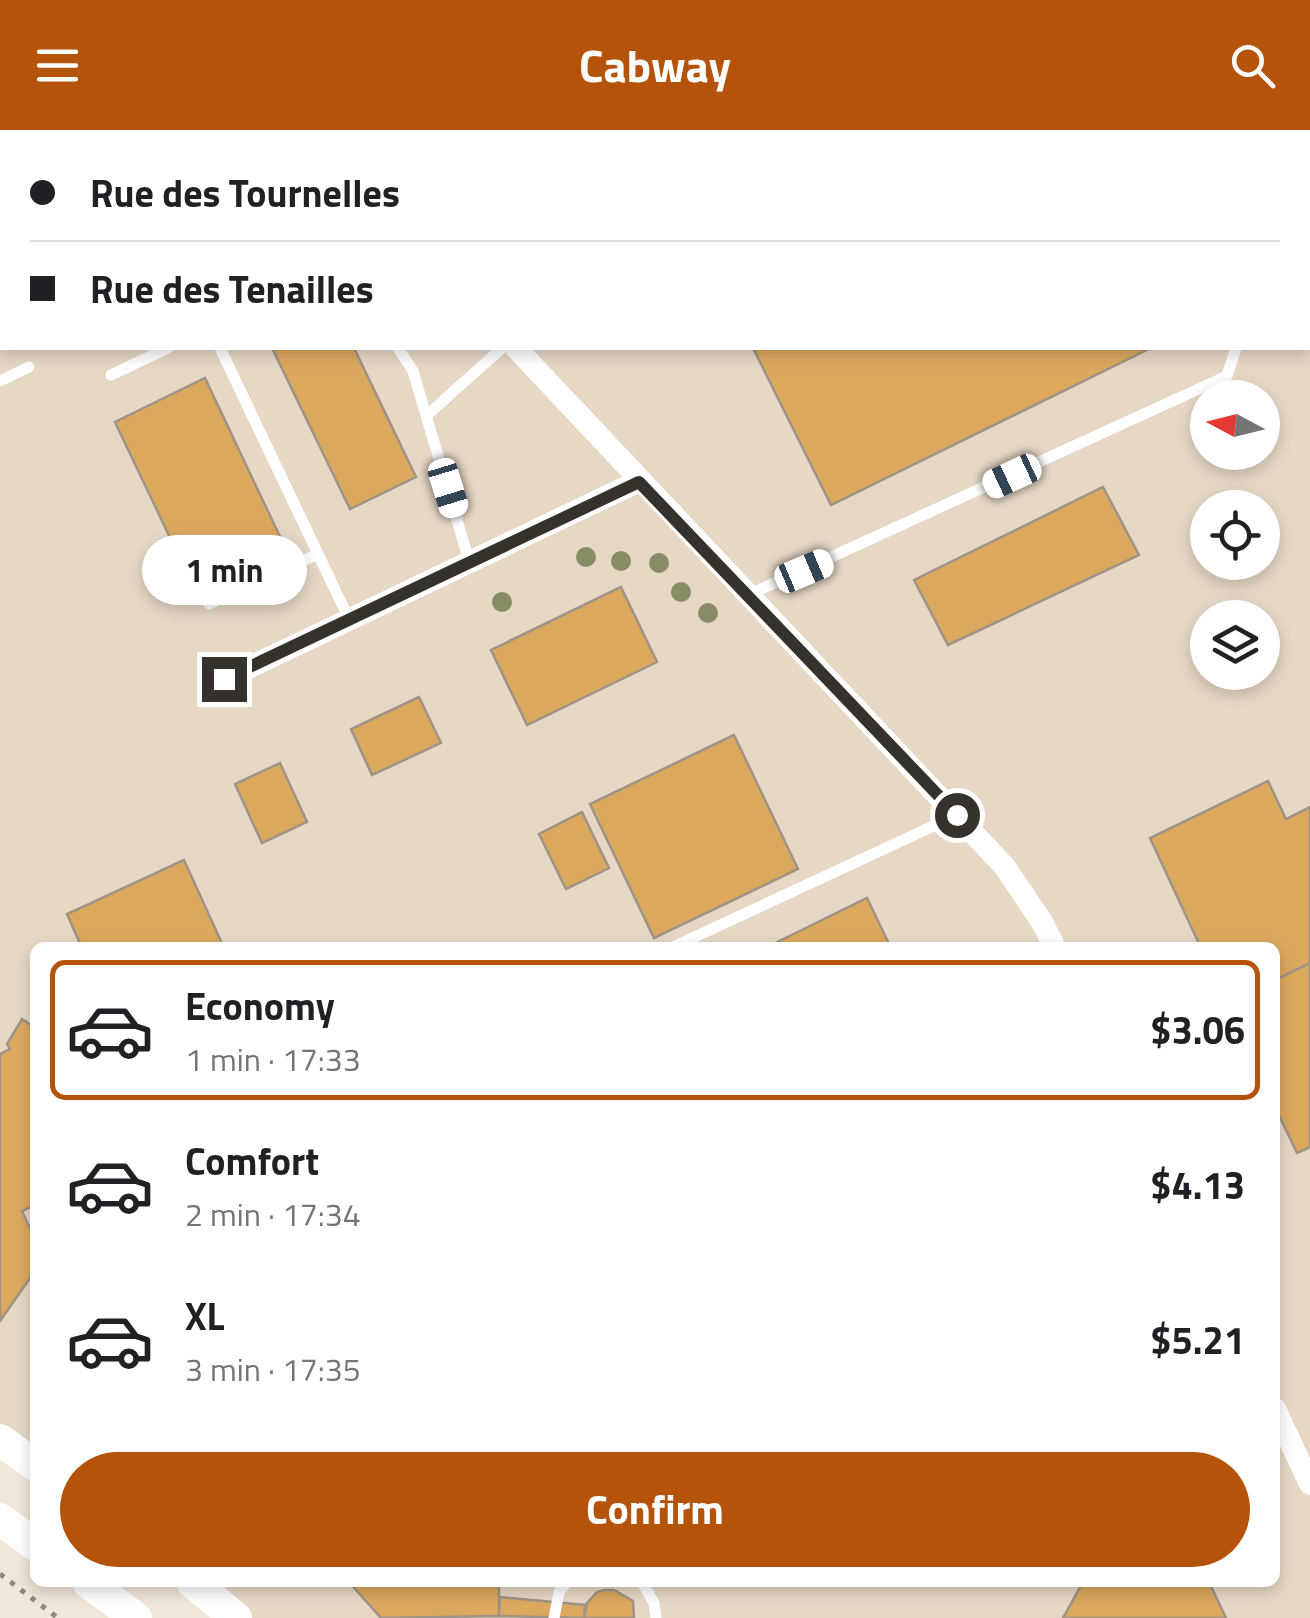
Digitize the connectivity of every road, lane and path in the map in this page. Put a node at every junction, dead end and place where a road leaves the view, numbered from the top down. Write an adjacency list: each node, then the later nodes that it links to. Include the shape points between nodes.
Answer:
1 (164, 350): 8 (lane)
2 (221, 350): 12 (lane)
3 (399, 350): 10 (lane)
4 (500, 350): 10 (lane)
5 (518, 350): 11 (street)
6 (1235, 350): 14 (lane, via 1227,376)
7 (28, 367): 9 (lane)
8 (111, 375)
9 (0, 381)
10 (426, 416): 13 (lane)
11 (639, 482): 13 (street); 14 (street)
12 (318, 554): 15 (lane); 16 (lane)
13 (469, 561): 16 (street)
14 (748, 595): 18 (street)
15 (209, 604)
16 (349, 619): 17 (street)
17 (224, 679)
18 (957, 815): 19 (lane); 20 (street, via 1005,867)
19 (684, 942)
20 (1051, 942)
21 (1280, 1419): 24 (street)
22 (0, 1440): 23 (main road)
23 (30, 1461)
24 (1310, 1484)
25 (0, 1519): 26 (main road)
26 (30, 1541)
27 (0, 1574): 32 (path)
28 (95, 1587): 33 (main road)
29 (198, 1587): 34 (main road)
30 (564, 1587): 35 (lane)
31 (645, 1587): 36 (lane)
32 (58, 1618)
33 (136, 1618)
34 (236, 1618)
35 (554, 1618)
36 (656, 1618)

